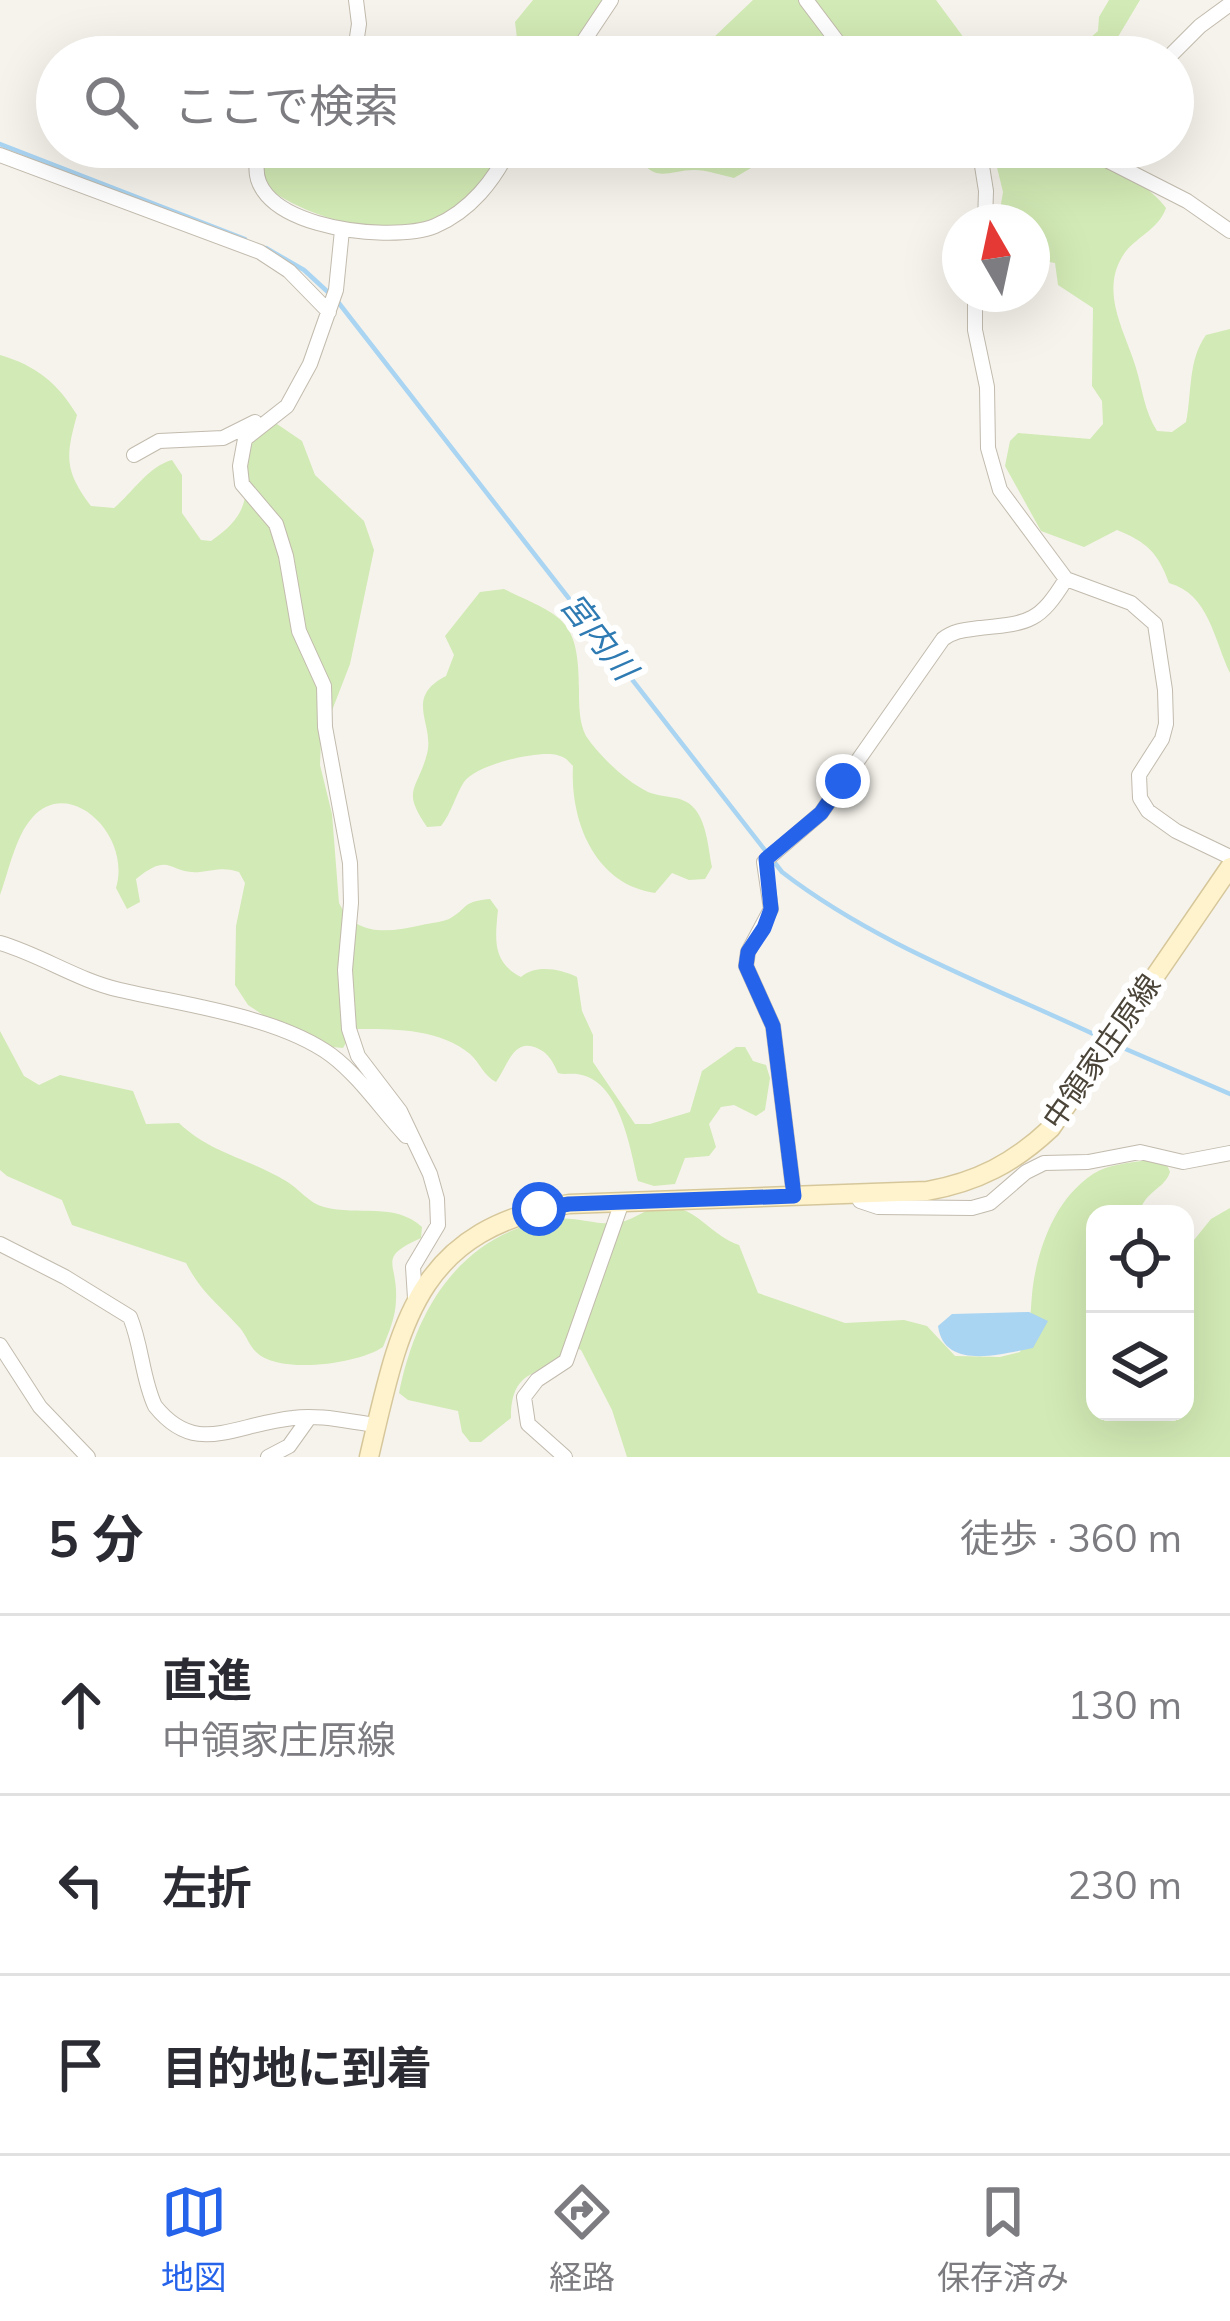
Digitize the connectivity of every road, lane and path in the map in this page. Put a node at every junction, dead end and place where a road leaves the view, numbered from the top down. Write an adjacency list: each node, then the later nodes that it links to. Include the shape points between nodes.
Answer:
1 (356, 0): 5 (street)
2 (611, 0): 6 (street)
3 (806, 0): 7 (street)
4 (1230, 4): 8 (street)
5 (358, 36)
6 (587, 36)
7 (833, 36)
8 (1190, 36)
9 (0, 154): 10 (street)
10 (36, 168)
11 (37, 168): 19 (street, via 260,252)
12 (257, 168): 17 (street, via 260,190 287,210)
13 (500, 168): 17 (street, via 476,197 433,226)
14 (982, 168): 16 (street)
15 (1122, 168): 18 (street)
16 (986, 204)
17 (343, 230): 19 (street)
18 (1230, 231)
19 (332, 304): 21 (street, via 298,388)
20 (975, 312): 23 (street, via 991,467)
21 (266, 421): 22 (street, via 223,438 159,441); 27 (street, via 242,444 242,484 275,524 299,631 324,686 350,863 350,1029 358,1056)
22 (134, 455)
23 (1066, 579): 24 (street, via 1131,603 1155,625 1166,724 1139,775 1140,798 1176,831); 30 (street, via 1030,622 943,639 821,813 769,856 771,909 746,966 773,1026)
24 (1230, 857)
25 (1230, 867): 29 (main road, 中領家庄原線, via 1051,1128 1006,1165 955,1186)
26 (0, 943): 27 (street, via 118,990 301,1038 348,1071)
27 (418, 1149): 33 (street, via 438,1225 413,1267)
28 (1230, 1153): 29 (street, via 1184,1162 1140,1152 1045,1163 972,1208 878,1208)
29 (856, 1193): 30 (main road, 中領家庄原線)
30 (794, 1196): 31 (main road, 中領家庄原線)
31 (622, 1202): 33 (main road, 中領家庄原線, via 515,1216 463,1245); 42 (street, via 566,1361 524,1397 528,1424)
32 (0, 1244): 37 (street, via 130,1317 154,1403)
33 (416, 1298): 36 (main road, 中領家庄原線)
34 (0, 1345): 39 (street, via 40,1406)
35 (309, 1418): 36 (street); 38 (street, via 284,1420); 40 (street, via 289,1446)
36 (376, 1425): 41 (main road, 中領家庄原線)
37 (183, 1449)
38 (214, 1450)
39 (88, 1457)
40 (268, 1457)
41 (369, 1457)
42 (565, 1457)

